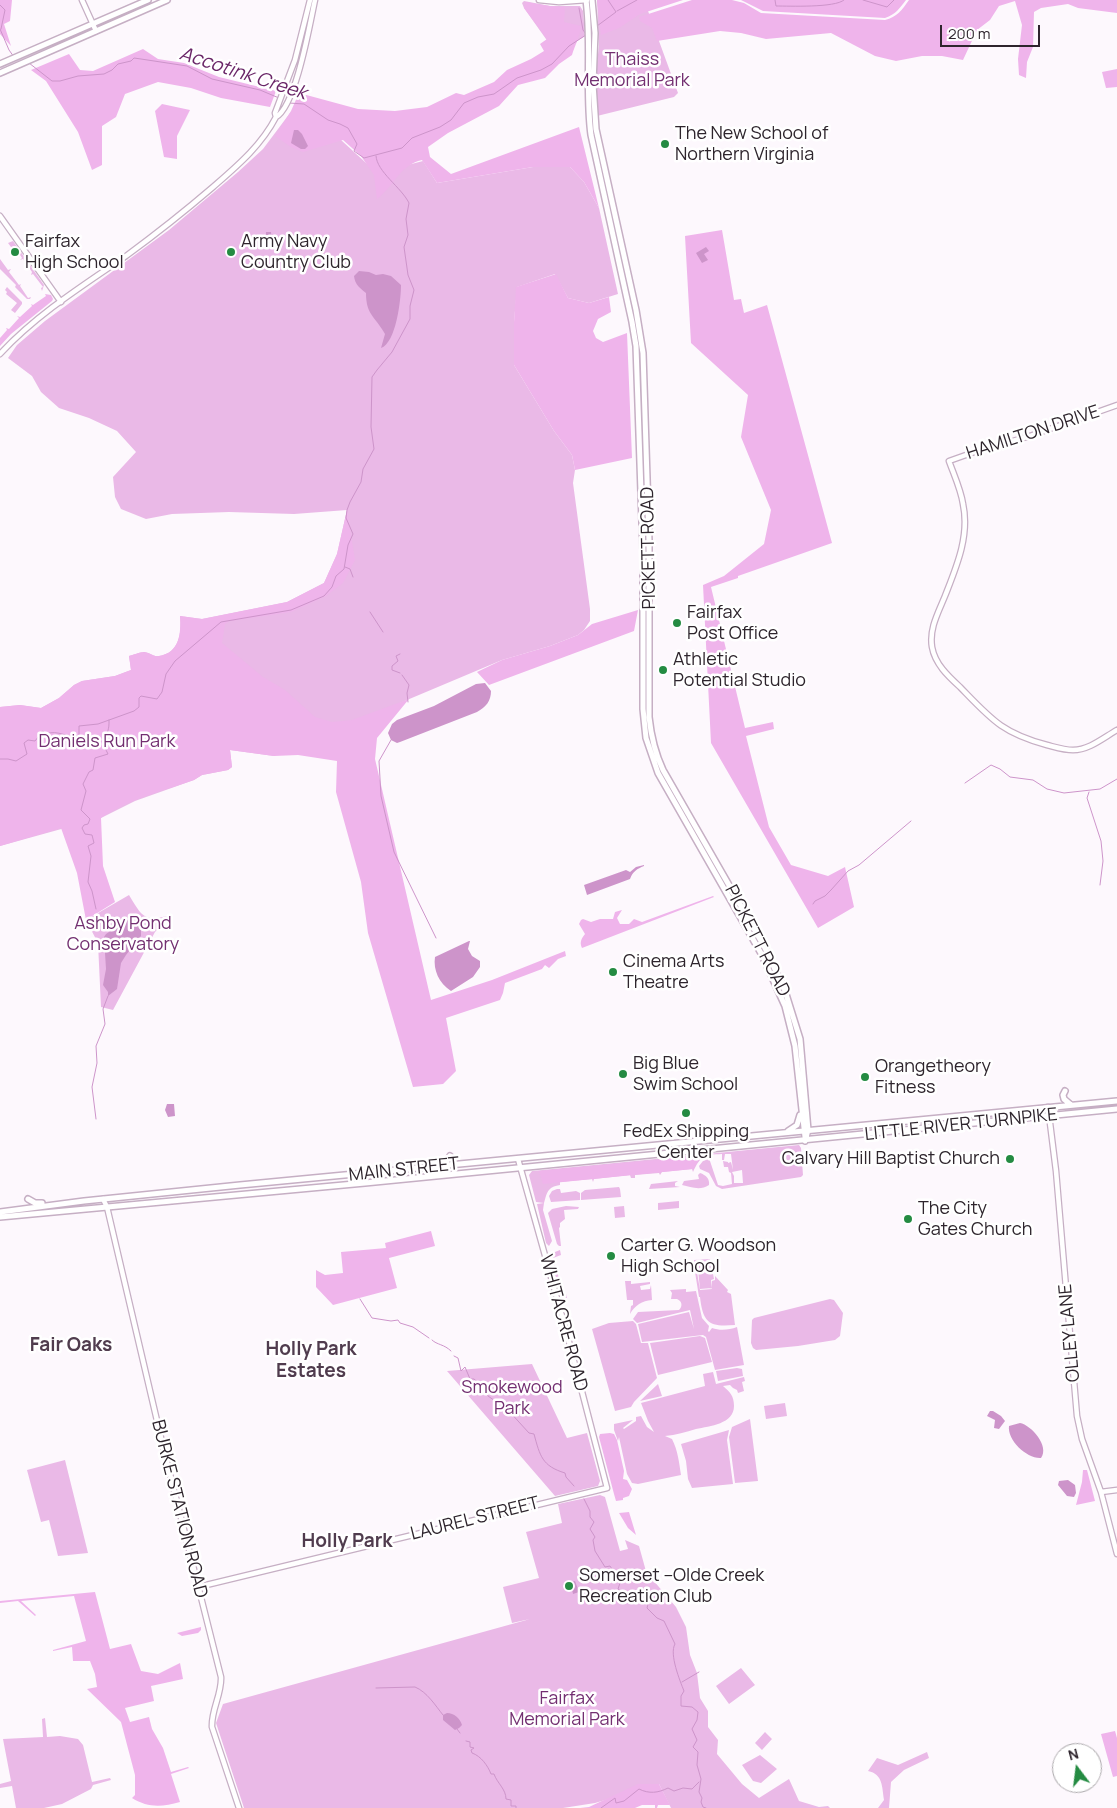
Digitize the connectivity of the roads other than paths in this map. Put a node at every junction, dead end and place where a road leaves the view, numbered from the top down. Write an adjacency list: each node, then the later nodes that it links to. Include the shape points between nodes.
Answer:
1 (82, 0): 9 (street)
2 (148, 0): 9 (main road)
3 (167, 0): 10 (main road)
4 (310, 0): 13 (street, via 295,60 274,113)
5 (315, 0): 13 (street, via 292,91 284,109)
6 (539, 0): 7 (street)
7 (586, 0): 23 (main road, PICKETT ROAD, via 590,46 587,96 591,135 636,352 643,551 642,709 646,738 658,773 762,955 785,1006 792,1032)
8 (592, 0): 26 (main road, PICKETT ROAD, via 596,129 643,353 649,514 649,684 654,747 663,770 765,948 786,993 800,1039)
9 (93, 24): 10 (street); 11 (main road)
10 (96, 31): 11 (main road, via 39,56)
11 (6, 65): 12 (main road)
12 (2, 72)
13 (276, 117): 15 (street, via 251,153 181,215)
14 (0, 216): 15 (street)
15 (61, 302): 16 (street)
16 (0, 354)
17 (1117, 405): 18 (street, HAMILTON DRIVE, via 949,461 962,499 964,517 960,554 932,628 932,647 938,663 1005,729 1027,739 1076,750 1090,746)
18 (1117, 730)
19 (1065, 1091): 21 (main road, via 1064,1099)
20 (1117, 1101): 21 (main road, LITTLE RIVER TURNPIKE)
21 (1071, 1105): 22 (main road, LITTLE RIVER TURNPIKE)
22 (1048, 1107): 25 (street, OLLEY LANE); 26 (main road, LITTLE RIVER TURNPIKE)
23 (802, 1108): 26 (main road, PICKETT ROAD); 27 (main road, via 797,1125)
24 (1117, 1110): 25 (main road, LITTLE RIVER TURNPIKE)
25 (1050, 1116): 28 (main road, LITTLE RIVER TURNPIKE); 41 (street, OLLEY LANE, via 1077,1416)
26 (806, 1130): 27 (main road, MAIN STREET); 28 (main road, PICKETT ROAD)
27 (782, 1133): 30 (main road, MAIN STREET)
28 (806, 1141): 32 (main road, MAIN STREET)
29 (450, 1156): 31 (main road)
30 (518, 1159): 31 (main road, MAIN STREET); 32 (street, WHITACRE ROAD)
31 (444, 1166): 34 (main road, MAIN STREET)
32 (521, 1167): 36 (main road, MAIN STREET); 39 (street, WHITACRE ROAD)
33 (28, 1198): 35 (main road, via 38,1204)
34 (105, 1199): 35 (main road, MAIN STREET); 36 (street, BURKE STATION ROAD)
35 (59, 1204): 37 (main road, MAIN STREET)
36 (107, 1207): 38 (main road, MAIN STREET); 43 (street, BURKE STATION ROAD)
37 (0, 1212)
38 (0, 1217)
39 (607, 1488): 43 (street, LAUREL STREET)
40 (1117, 1490): 41 (street)
41 (1101, 1492): 42 (street, OLLEY LANE)
42 (1117, 1554)
43 (198, 1587): 44 (street, BURKE STATION ROAD, via 221,1679 212,1727)
44 (239, 1808)

